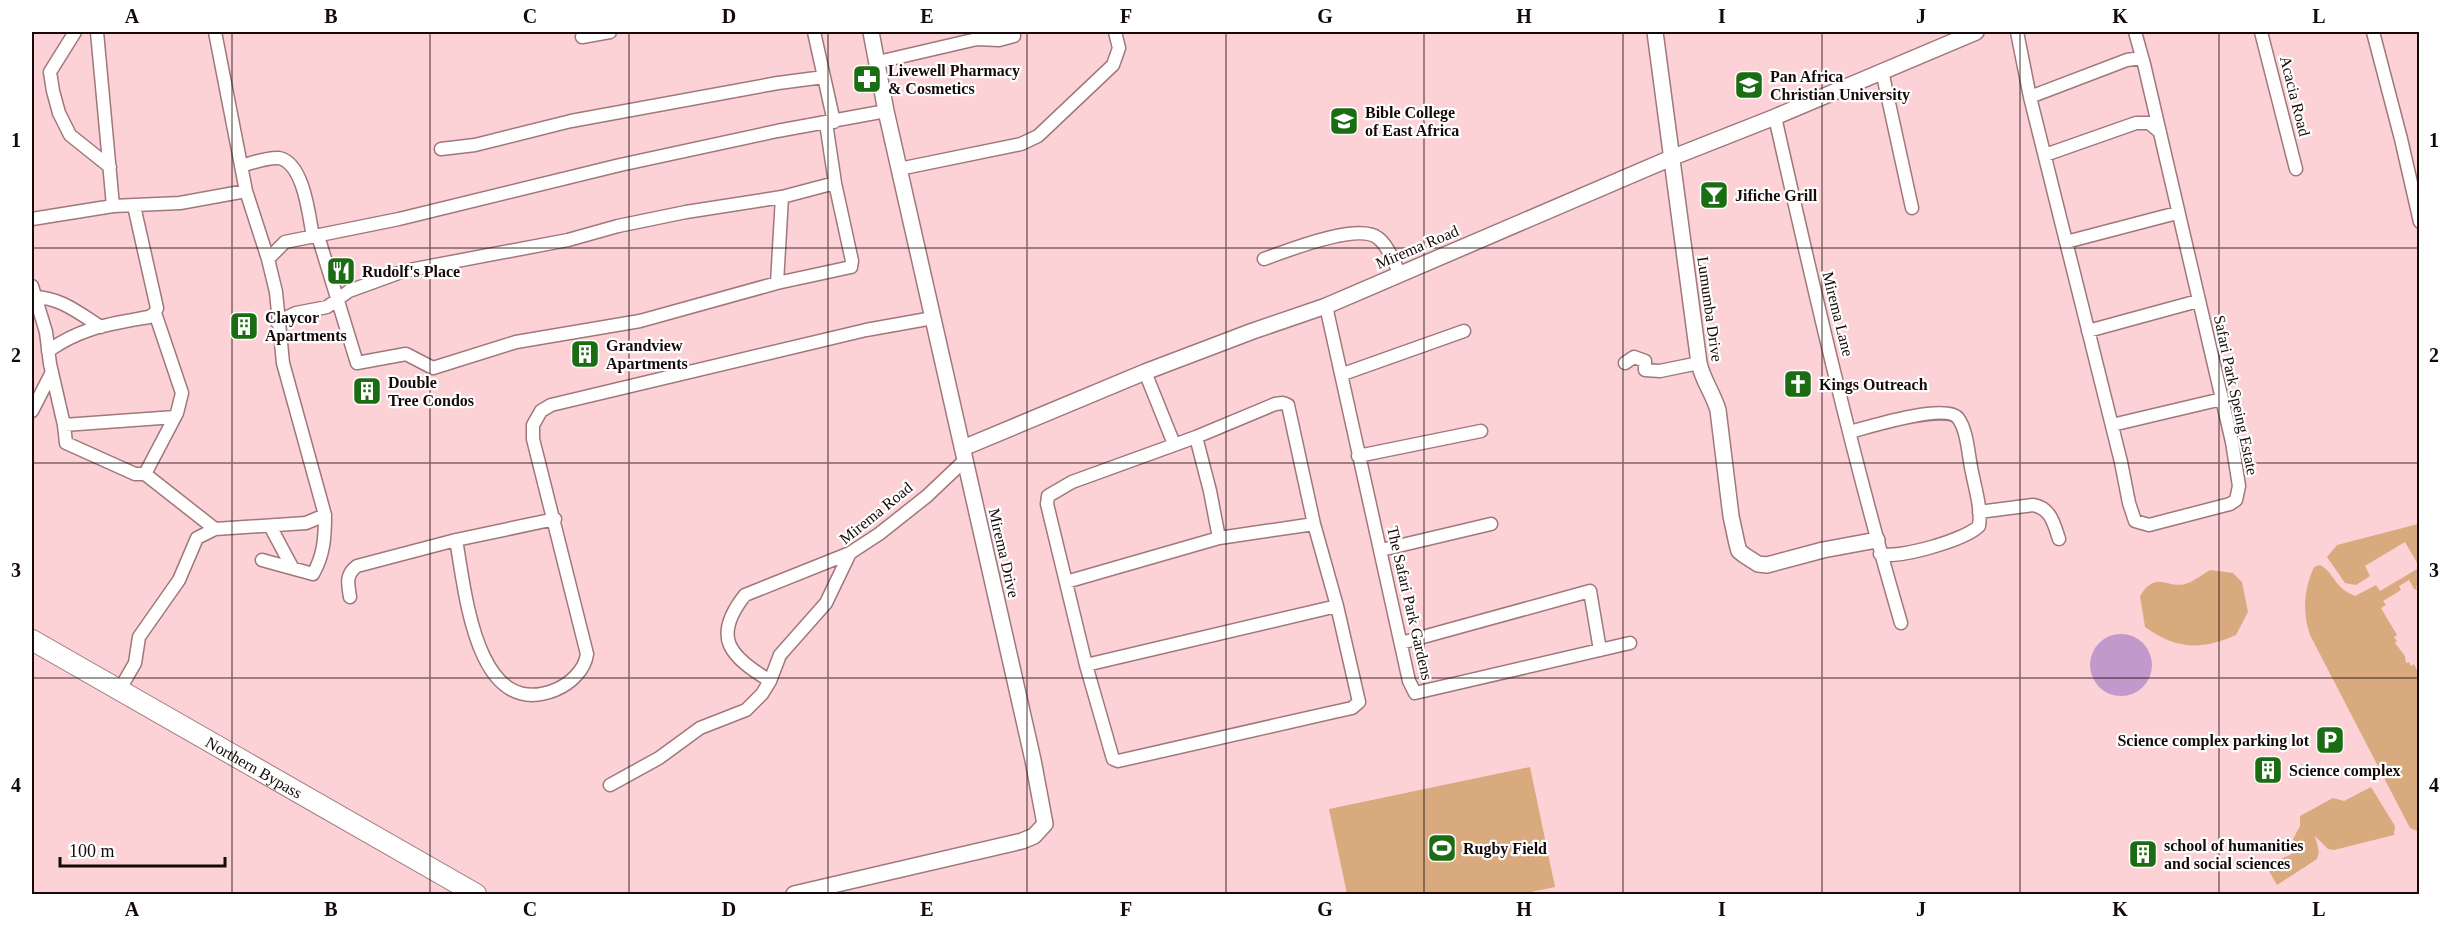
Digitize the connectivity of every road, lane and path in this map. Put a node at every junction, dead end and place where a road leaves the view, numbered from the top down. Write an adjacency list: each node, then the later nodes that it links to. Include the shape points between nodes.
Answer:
1 (75, 32): 29 (street, via 50,72 53,91 70,135)
2 (97, 32): 29 (street)
3 (215, 32): 28 (street)
4 (610, 32): 15 (street)
5 (814, 32): 19 (street)
6 (872, 32): 17 (street, Mirema Drive)
7 (1115, 32): 30 (street, via 1119,48 1113,65 1038,136 1021,144)
8 (1656, 32): 27 (street, Lumumba Drive)
9 (1976, 32): 18 (street, Mirema Road)
10 (2017, 32): 20 (street, Safari Park Speing Estate)
11 (2135, 32): 16 (street, Safari Park Speing Estate)
12 (2261, 32): 31 (street, Acacia Road)
13 (2373, 32): 40 (street)
14 (1014, 36): 17 (street, via 969,40)
15 (582, 38)
16 (2141, 58): 20 (street); 24 (street, Safari Park Speing Estate)
17 (878, 62): 21 (street, Mirema Drive)
18 (1882, 71): 22 (street, Mirema Road); 37 (street)
19 (824, 77): 23 (street); 25 (street, via 571,121 475,145)
20 (2030, 97): 26 (street, Safari Park Speing Estate)
21 (886, 111): 23 (street); 30 (street, Mirema Drive)
22 (1775, 117): 27 (street, Mirema Road); 69 (street, Mirema Lane)
23 (830, 122): 32 (street); 41 (street, via 620,165)
24 (2160, 132): 26 (street, via 2149,123 2136,123); 38 (street, Safari Park Speing Estate)
25 (441, 148)
26 (2045, 155): 42 (street, Safari Park Speing Estate)
27 (1671, 158): 45 (street, Mirema Road); 59 (street, Lumumba Drive)
28 (241, 166): 33 (street); 41 (street, via 273,158 293,167)
29 (110, 167): 35 (street)
30 (899, 169): 52 (street, Mirema Drive)
31 (2296, 169)
32 (835, 183): 34 (street); 46 (street, via 850,267)
33 (246, 191): 36 (street, via 180,203); 44 (street)
34 (782, 197): 46 (street); 48 (street, via 686,212 568,240 404,271 349,291)
35 (113, 206): 36 (street); 39 (street)
36 (134, 206): 51 (street)
37 (1912, 208)
38 (2177, 213): 42 (street); 49 (street, Safari Park Speing Estate)
39 (32, 219)
40 (2420, 222)
41 (316, 237): 44 (street, via 285,242); 48 (street)
42 (2066, 242): 56 (street, Safari Park Speing Estate)
43 (1264, 258): 45 (street, via 1323,238 1373,234 1380,239)
44 (268, 259): 53 (street)
45 (1400, 274): 50 (street, Mirema Road)
46 (777, 283): 48 (street, via 640,321 516,342 433,368 406,354 357,363)
47 (33, 293): 54 (street, via 71,307); 57 (street)
48 (339, 299): 53 (street, via 327,307)
49 (2198, 302): 56 (street); 63 (street, Safari Park Speing Estate)
50 (1326, 306): 61 (street, Mirema Road); 62 (street, The Safari Park Gardens)
51 (155, 313): 54 (street); 65 (street, via 182,393)
52 (933, 318): 72 (street, Mirema Drive); 77 (street, via 866,330 551,405 541,411 533,425 533,439)
53 (278, 321): 76 (street, via 283,363)
54 (101, 327): 57 (street, via 69,336)
55 (1464, 331): 62 (street)
56 (2088, 331): 67 (street, Safari Park Speing Estate)
57 (48, 351): 60 (street)
58 (1625, 363): 59 (street, via 1634,357 1645,361 1645,370 1660,371)
59 (1699, 363): 85 (street, Lumumba Drive, via 1718,410 1739,550 1749,560 1767,565 1823,550)
60 (52, 372): 64 (street); 66 (street)
61 (1145, 372): 71 (street); 72 (street, Mirema Road)
62 (1342, 374): 73 (street, The Safari Park Gardens)
63 (2222, 399): 67 (street); 67 (street, Safari Park Speing Estate, via 2239,486 2236,500 2223,507 2149,525 2135,521)
64 (32, 411)
65 (175, 417): 66 (street); 74 (street)
66 (64, 424): 74 (street, via 66,444 135,474)
67 (2112, 425)
68 (1481, 430): 73 (street)
69 (1850, 432): 75 (street, via 1941,412 1954,414 1968,449); 85 (street, Mirema Lane)
70 (1196, 437): 71 (street); 78 (street, via 1275,404 1288,405); 82 (street)
71 (1174, 444): 90 (street, via 1072,482 1048,496)
72 (964, 454): 87 (street, Mirema Road, via 927,496); 103 (street, Mirema Drive, via 1045,824 1034,836 1022,841)
73 (1358, 456): 86 (street, The Safari Park Gardens)
74 (146, 474): 81 (street)
75 (1979, 513): 83 (street, via 2041,506 2051,517); 85 (street, via 1979,526 1971,534 1908,554 1893,556)
76 (325, 515): 80 (street, via 306,523); 89 (street, via 320,563 313,574)
77 (555, 519): 84 (street); 84 (street, via 587,654 583,669 558,689 544,693 531,695 507,688 487,666 478,645)
78 (1314, 524): 82 (street); 92 (street)
79 (1491, 524): 86 (street)
80 (270, 526): 81 (street); 89 (street)
81 (215, 529): 100 (street, via 197,538 179,580 139,637 135,663)
82 (1219, 538): 90 (street)
83 (2059, 539)
84 (456, 540): 91 (street, via 357,566 350,571 347,581)
85 (1879, 547): 93 (street, Mirema Lane)
86 (1381, 550): 95 (street, The Safari Park Gardens)
87 (850, 553): 99 (street, Mirema Road, via 826,603 780,655); 99 (street, via 745,595 736,607 727,638 730,648)
88 (262, 560): 89 (street)
89 (292, 567)
90 (1066, 582): 98 (street)
91 (350, 597)
92 (1337, 606): 98 (street); 98 (street, via 1359,697 1356,706 1334,712 1115,760)
93 (1900, 623)
94 (32, 640): 100 (main road, Northern Bypass)
95 (1401, 643): 97 (street, The Safari Park Gardens, via 1415,693); 97 (street, via 1590,591)
96 (1629, 643): 97 (street, The Safari Park Gardens)
97 (1600, 650)
98 (1086, 665)
99 (770, 681): 101 (street, Mirema Road, via 746,710 700,728 659,758)
100 (120, 689): 102 (main road, Northern Bypass)
101 (610, 785)
102 (477, 894)
103 (794, 894)

